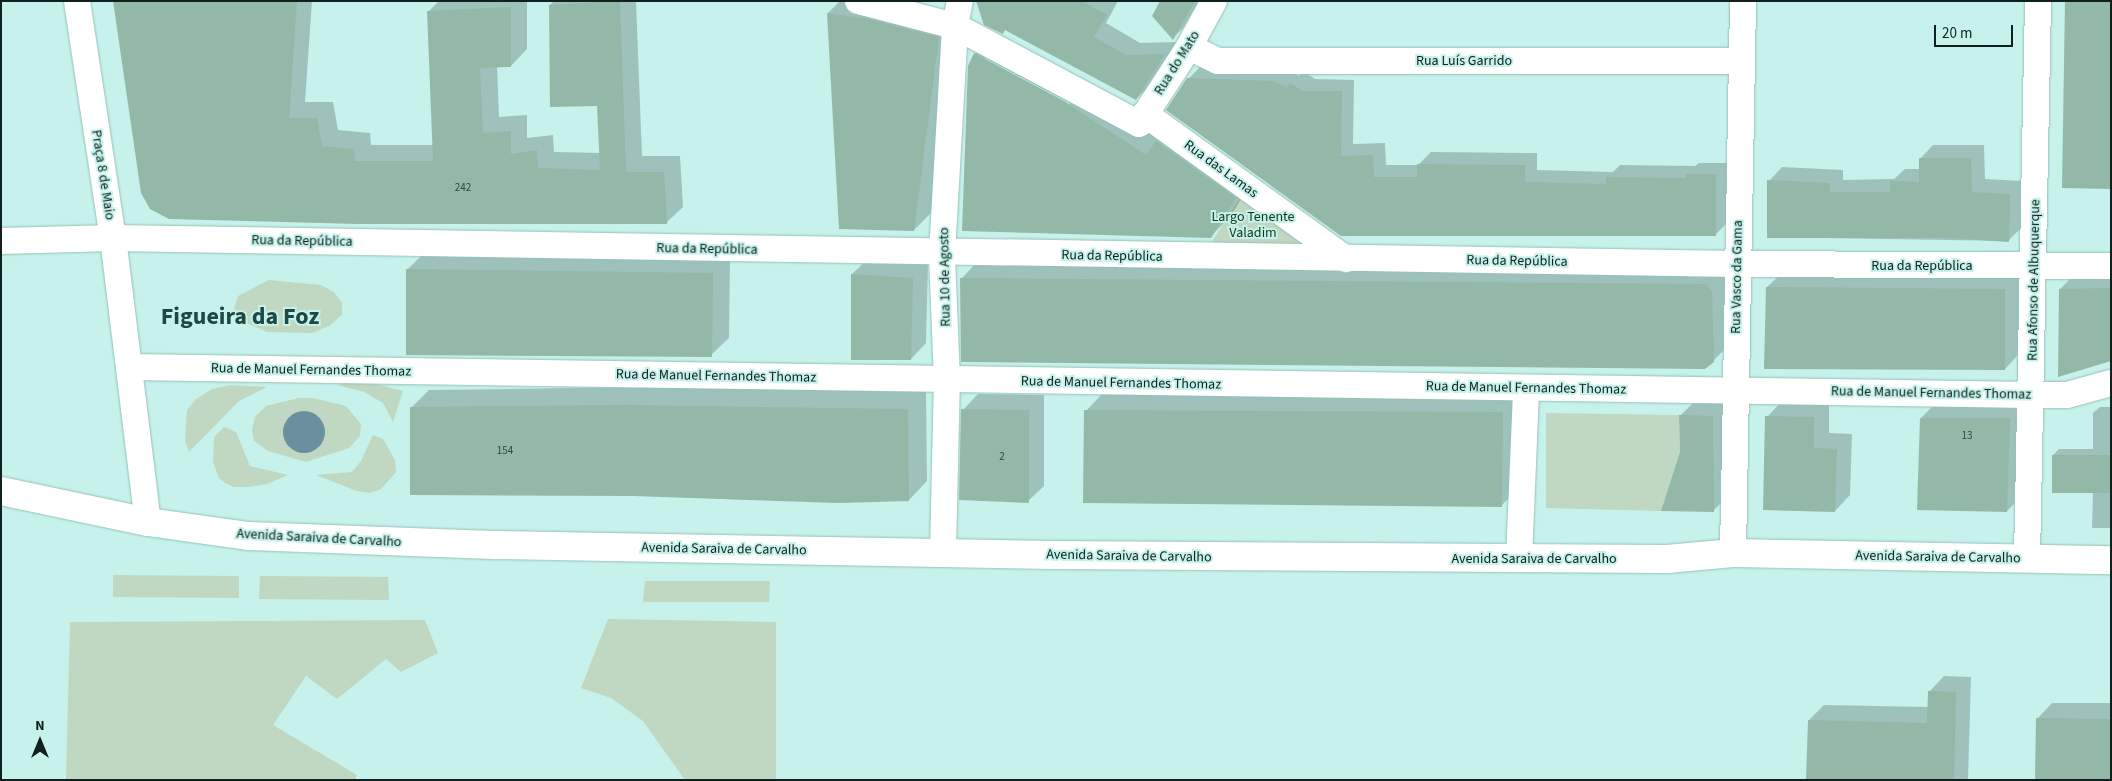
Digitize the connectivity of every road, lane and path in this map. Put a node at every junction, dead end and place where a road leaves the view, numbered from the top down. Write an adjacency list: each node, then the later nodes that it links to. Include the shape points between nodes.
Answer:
1 (77, 1): 10 (street, Praça 8 de Maio)
2 (858, 1): 6 (street, Rua das Lamas)
3 (1214, 1): 7 (street, Rua do Mato)
4 (1743, 1): 8 (street, Rua Vasco da Gama)
5 (2038, 1): 16 (street, Rua Afonso de Albuquerque)
6 (958, 14): 9 (street, Rua das Lamas); 12 (street, Rua 10 de Agosto)
7 (1189, 47): 8 (street, Rua Luís Garrido, via 1218,61); 9 (street, Rua do Mato)
8 (1742, 61): 14 (street, Rua Vasco da Gama)
9 (1142, 119): 13 (street, Rua das Lamas)
10 (113, 238): 11 (street, Praça 8 de Maio); 12 (street, Rua da República); 17 (street)
11 (1, 240)
12 (942, 253): 13 (street, Rua da República); 18 (street, Rua 10 de Agosto)
13 (1346, 259): 14 (street, Rua da República)
14 (1736, 264): 16 (street, Rua da República); 21 (street, Rua Vasco da Gama)
15 (2111, 266): 16 (street, Rua da República)
16 (2034, 267): 22 (street, Rua Afonso de Albuquerque)
17 (129, 367): 18 (street, Rua de Manuel Fernandes Thomaz); 26 (street)
18 (947, 380): 20 (street, Rua de Manuel Fernandes Thomaz); 27 (street, Rua 10 de Agosto)
19 (2111, 383): 23 (street, Rua de Manuel Fernandes Thomaz)
20 (1526, 389): 21 (street, Rua de Manuel Fernandes Thomaz); 30 (street)
21 (1736, 390): 22 (street, Rua de Manuel Fernandes Thomaz); 28 (street, Rua Vasco da Gama)
22 (2032, 395): 23 (street, Rua de Manuel Fernandes Thomaz); 29 (street, Rua Afonso de Albuquerque)
23 (2067, 395): 24 (street)
24 (2111, 400)
25 (1, 491): 26 (main road, Avenida Saraiva de Carvalho)
26 (148, 522): 27 (main road, Avenida Saraiva de Carvalho, via 268,537 509,546)
27 (943, 552): 30 (main road, Avenida Saraiva de Carvalho)
28 (1733, 553): 29 (main road, Avenida Saraiva de Carvalho); 30 (main road, Avenida Saraiva de Carvalho, via 1667,559)
29 (2026, 558): 31 (main road, Avenida Saraiva de Carvalho)
30 (1519, 559)
31 (2111, 560)

